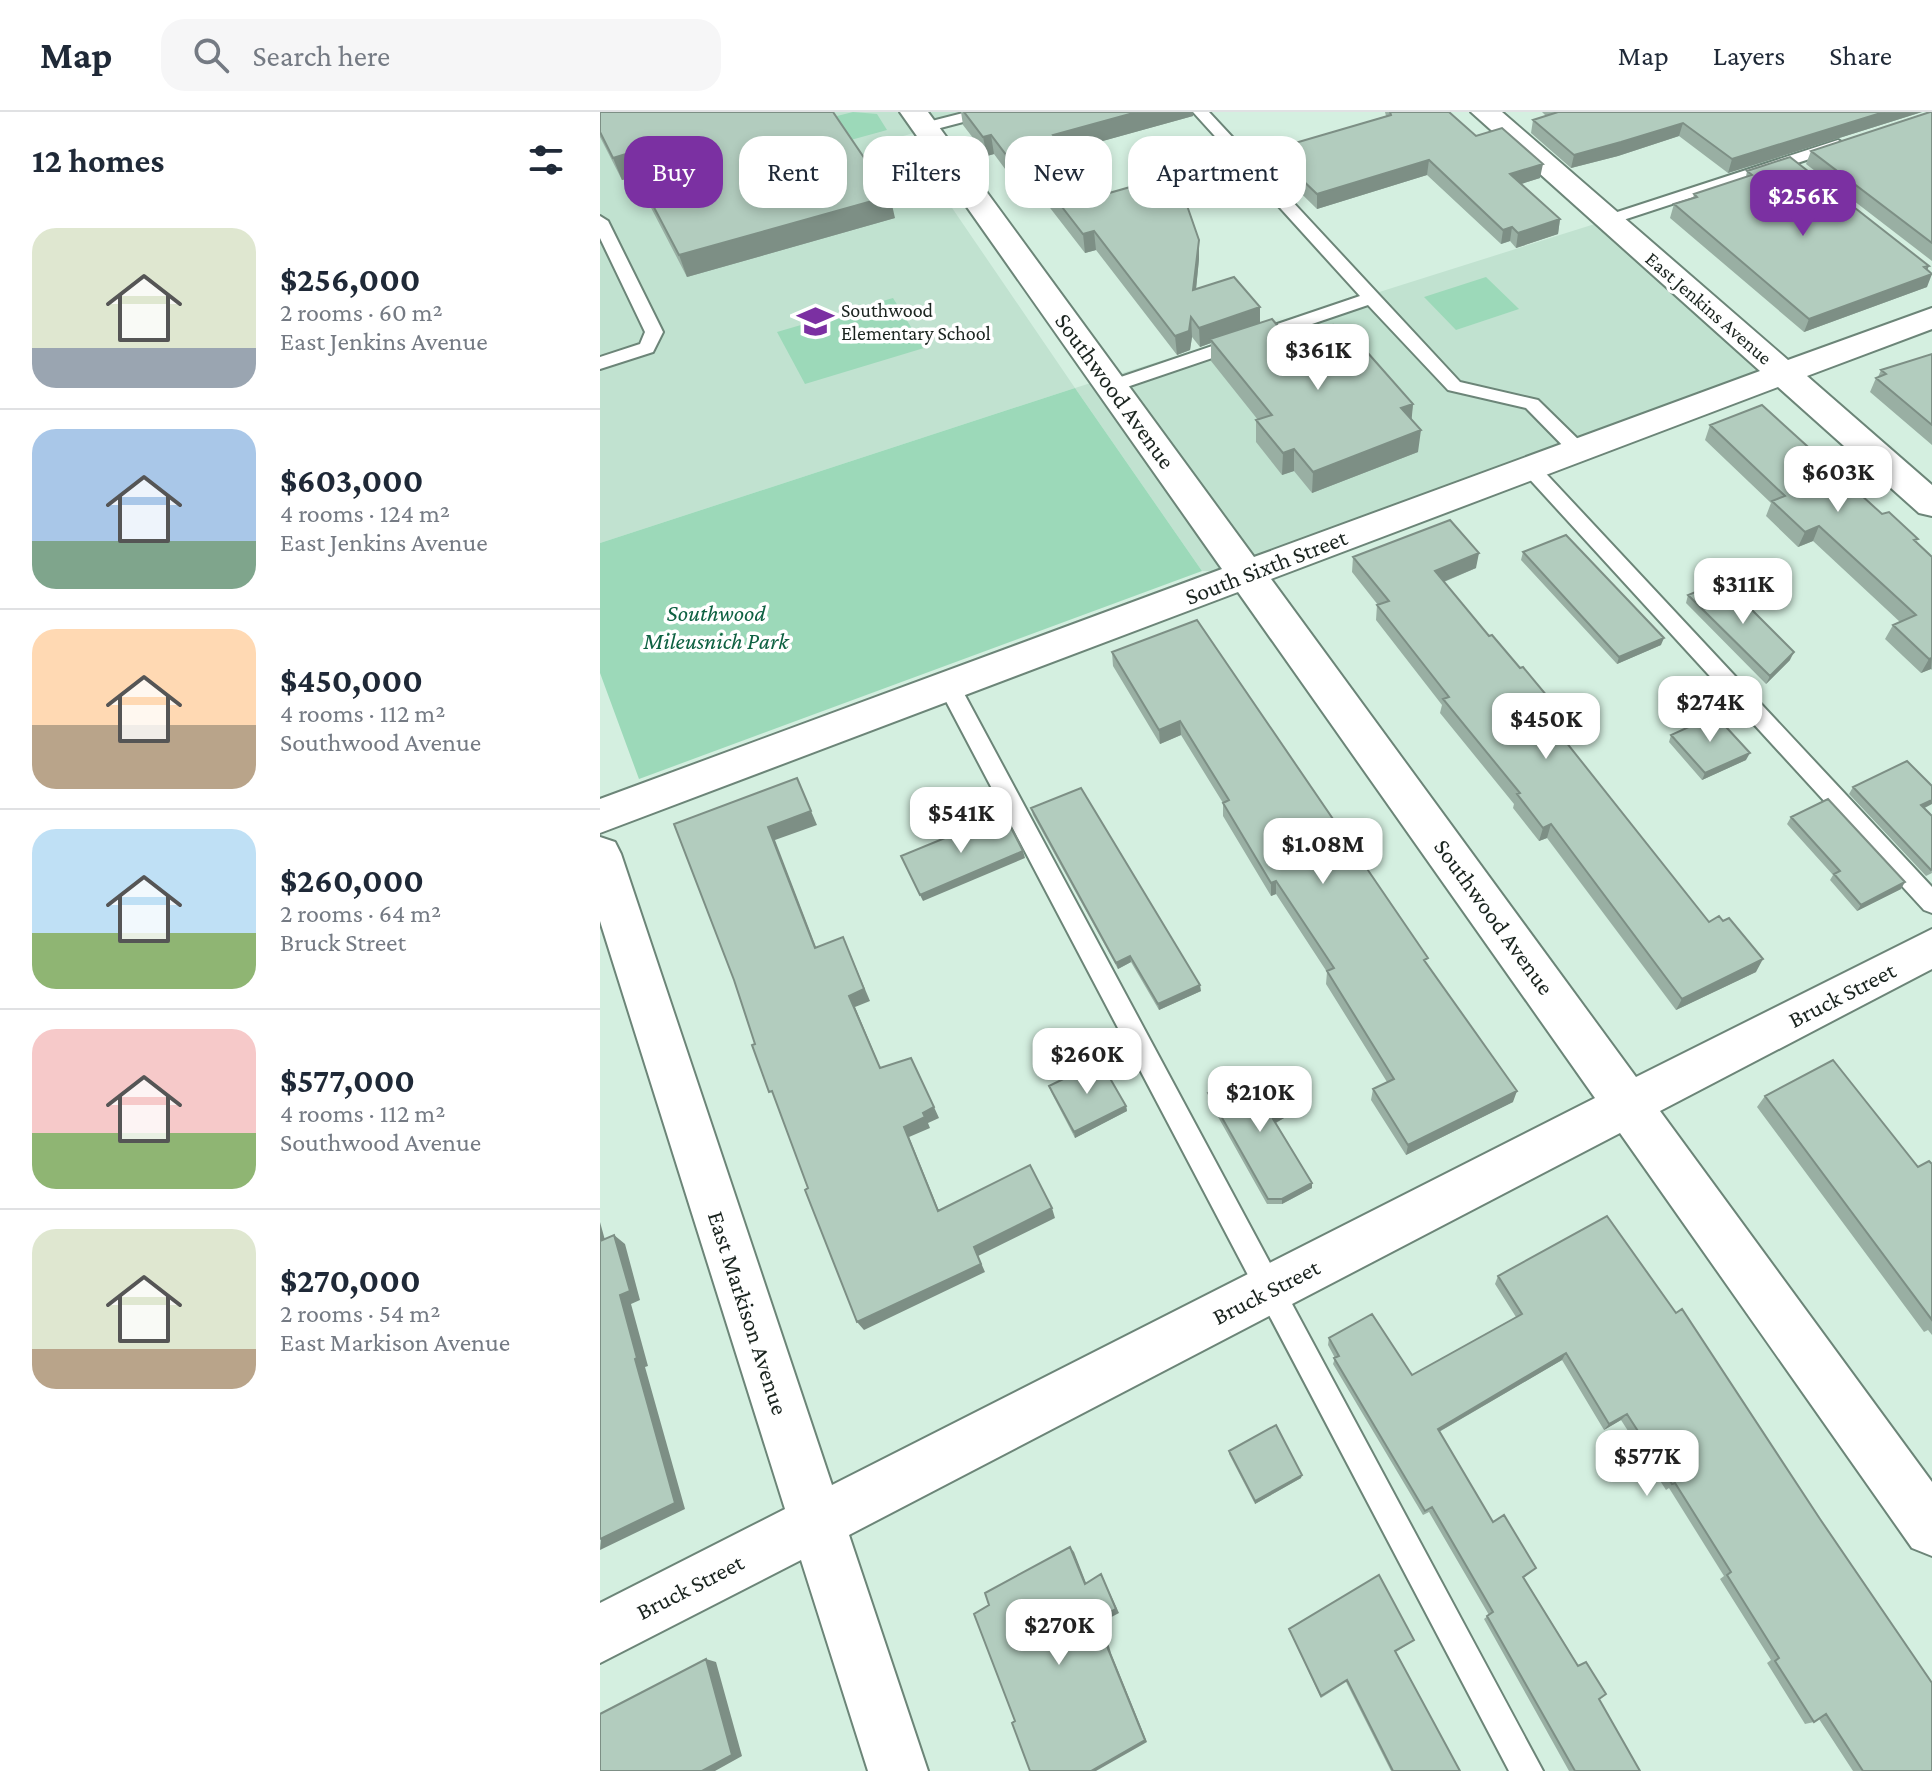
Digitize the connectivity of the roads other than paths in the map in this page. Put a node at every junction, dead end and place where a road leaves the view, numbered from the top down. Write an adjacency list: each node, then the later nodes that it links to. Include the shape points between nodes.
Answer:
1 (985, 112): 4 (lane)
2 (1201, 112): 8 (lane)
3 (1485, 112): 6 (street, East Jenkins Avenue)
4 (920, 120): 12 (street, Southwood Avenue)
5 (1860, 138): 6 (lane, via 1795,166)
6 (1608, 220): 11 (street, East Jenkins Avenue)
7 (600, 221): 10 (lane, via 654,332 647,348)
8 (1371, 298): 12 (lane); 13 (lane, via 1454,386 1532,404)
9 (1932, 318): 11 (street, South Sixth Street)
10 (600, 363)
11 (1783, 374): 13 (street, South Sixth Street); 15 (street, East Jenkins Avenue)
12 (1112, 386): 16 (street, Southwood Avenue)
13 (1578, 450): 14 (street, South Sixth Street)
14 (1530, 468): 16 (street, South Sixth Street); 20 (lane)
15 (1932, 504)
16 (1248, 574): 17 (street, South Sixth Street); 22 (street, Southwood Avenue)
17 (949, 686): 18 (street, South Sixth Street); 23 (lane)
18 (600, 816)
19 (600, 854): 24 (street, East Markison Avenue)
20 (1932, 903)
21 (1932, 948): 22 (street, Bruck Street)
22 (1629, 1105): 23 (street, Bruck Street); 25 (street, Southwood Avenue)
23 (1272, 1289): 24 (street, Bruck Street); 28 (lane)
24 (817, 1522): 26 (street, Bruck Street); 27 (street, East Markison Avenue)
25 (1932, 1528)
26 (600, 1634)
27 (898, 1771)
28 (1527, 1771)

